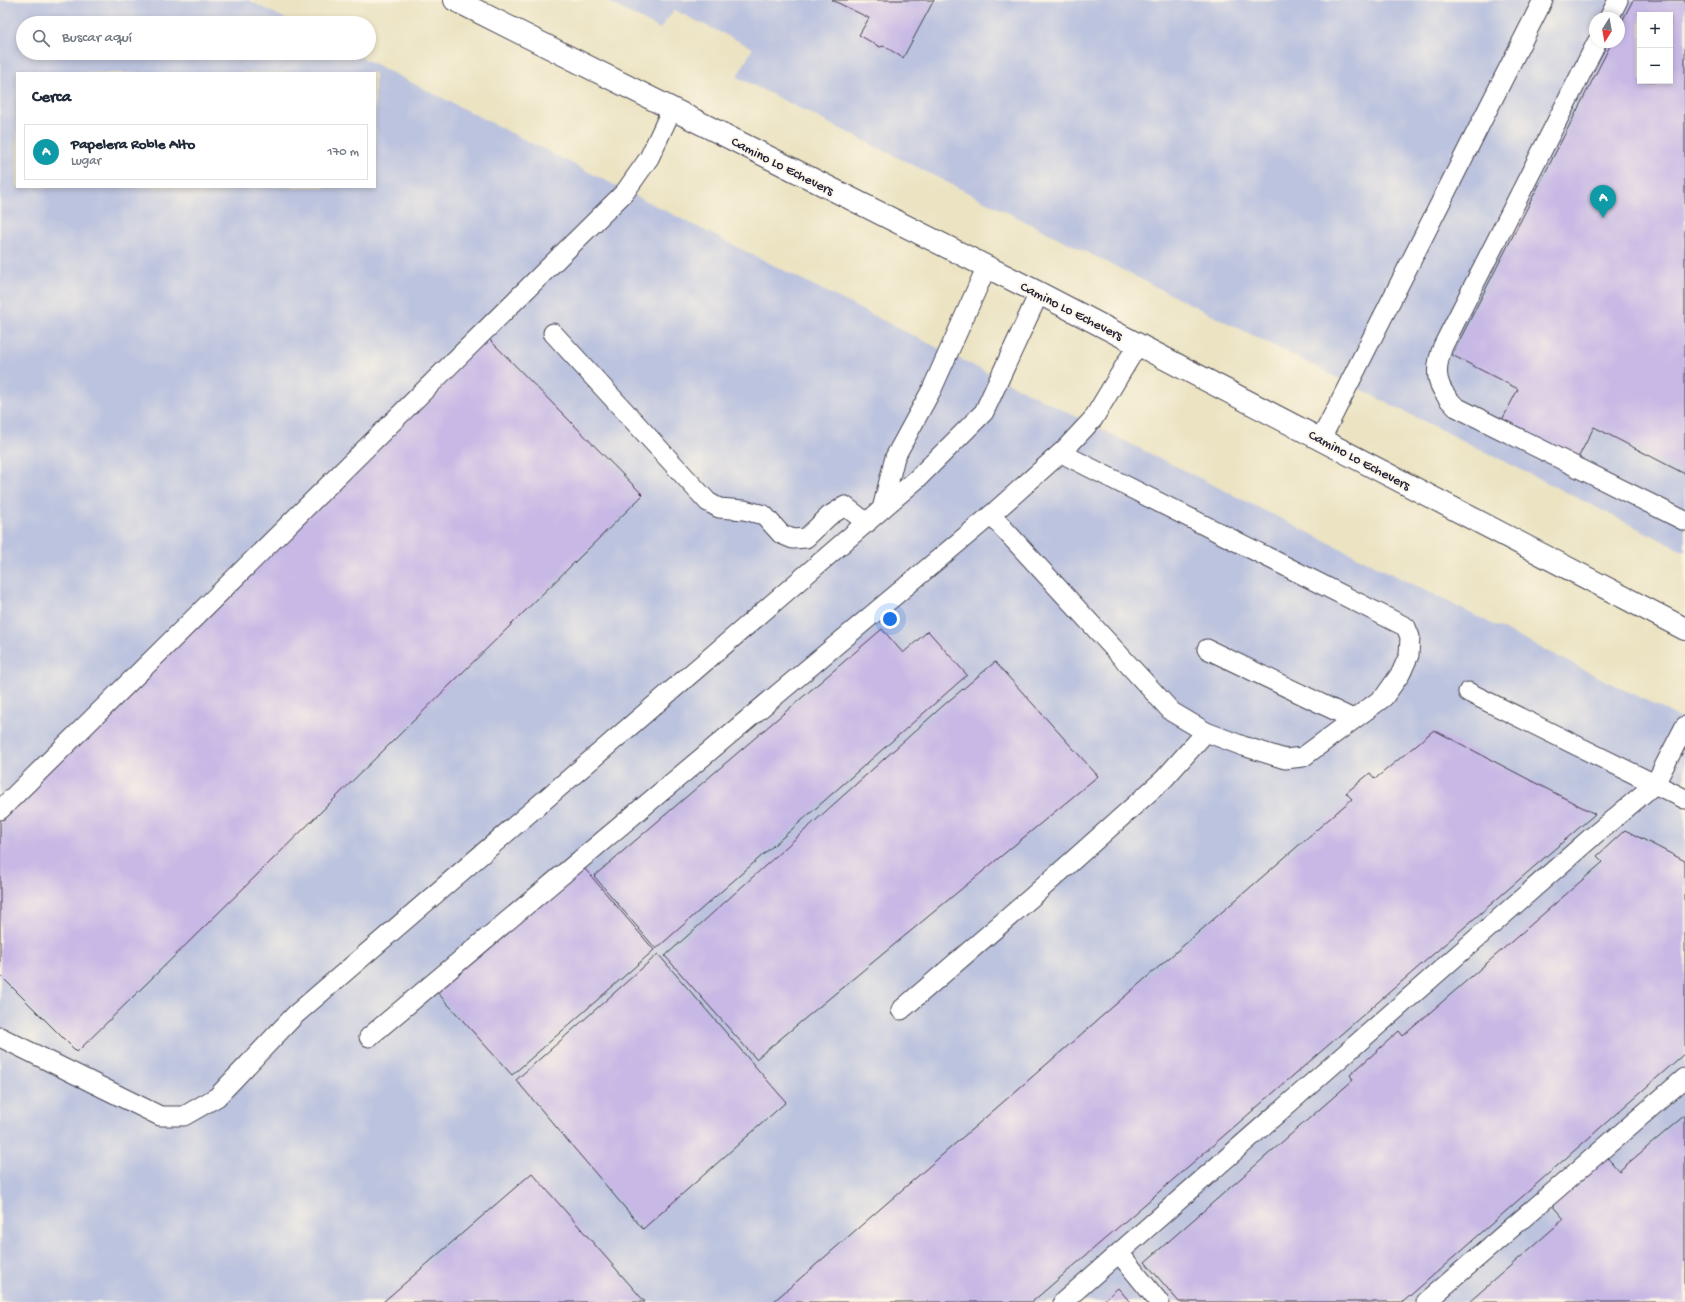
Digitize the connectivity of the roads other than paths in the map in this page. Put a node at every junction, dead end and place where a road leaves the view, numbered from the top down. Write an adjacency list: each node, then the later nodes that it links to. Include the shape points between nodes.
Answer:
1 (455, 0): 6 (main road, Camino Lo Echevers)
2 (1543, 0): 11 (lane)
3 (1618, 0): 4 (lane)
4 (1612, 12)
5 (1594, 48): 15 (lane, via 1443,346 1438,358 1439,383 1456,407)
6 (672, 109): 7 (main road, Camino Lo Echevers); 25 (lane, via 649,158 625,192)
7 (987, 266): 8 (main road, Camino Lo Echevers); 13 (lane, via 932,389 895,457)
8 (1039, 293): 10 (main road, Camino Lo Echevers); 13 (lane, via 984,412)
9 (553, 333): 16 (lane, via 708,502 719,508 764,515 781,534 792,539 806,538 829,516 845,506)
10 (1138, 344): 11 (main road, Camino Lo Echevers); 12 (lane, via 1093,419)
11 (1321, 439): 17 (main road, Camino Lo Echevers)
12 (1065, 449): 14 (lane); 20 (lane, via 1069,457 1406,627 1410,637 1409,655 1401,673 1384,697)
13 (882, 510): 16 (lane)
14 (990, 516): 22 (lane, via 1172,712); 28 (lane)
15 (1685, 521)
16 (867, 523): 27 (lane, via 295,1015 218,1097 184,1116 160,1116)
17 (1685, 630)
18 (1207, 649): 20 (lane)
19 (1468, 692): 23 (lane)
20 (1353, 719): 22 (lane, via 1303,757 1285,759)
21 (1685, 726): 23 (lane)
22 (1206, 732): 26 (lane, via 1164,779)
23 (1655, 784): 24 (lane); 30 (lane)
24 (1685, 799)
25 (0, 810)
26 (901, 1010)
27 (0, 1037)
28 (369, 1037)
29 (1685, 1078): 33 (lane)
30 (1119, 1253): 31 (lane); 32 (lane)
31 (1063, 1302)
32 (1159, 1302)
33 (1426, 1302)

